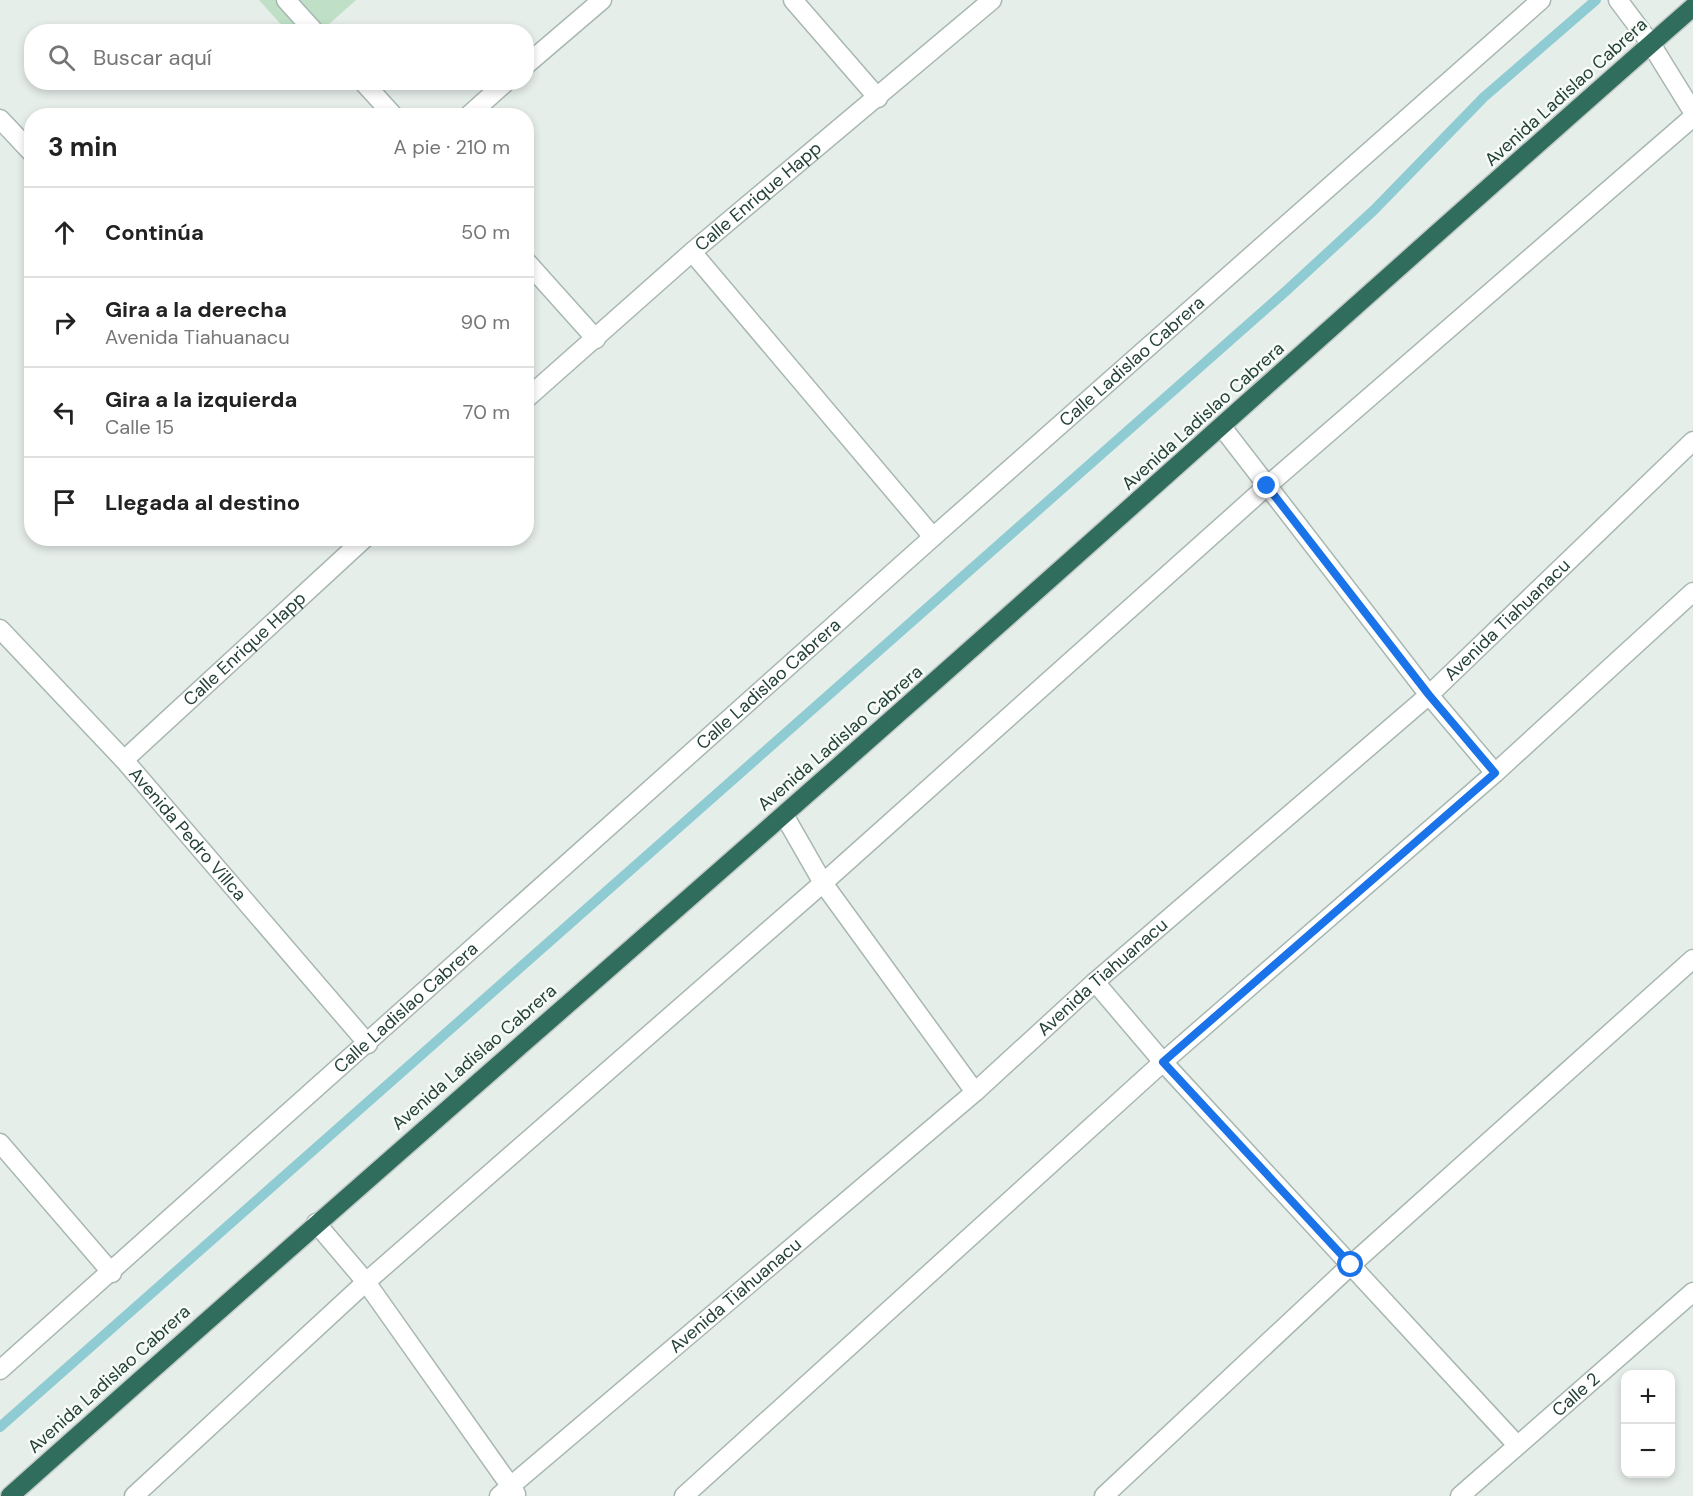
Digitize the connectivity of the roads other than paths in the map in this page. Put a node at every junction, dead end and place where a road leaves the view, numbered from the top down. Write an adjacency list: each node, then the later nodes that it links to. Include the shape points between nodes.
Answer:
1 (286, 0): 8 (street)
2 (602, 0): 10 (street)
3 (793, 0): 13 (street)
4 (992, 0): 13 (street, Calle Enrique Happ)
5 (1541, 0): 27 (street, Calle Ladislao Cabrera)
6 (1621, 3): 9 (street)
7 (1693, 7): 9 (highway, Avenida Ladislao Cabrera)
8 (308, 24)
9 (1651, 44): 16 (street); 24 (highway, Avenida Ladislao Cabrera)
10 (534, 58)
11 (370, 90): 14 (street)
12 (497, 90): 15 (street)
13 (878, 98): 20 (street, Calle Enrique Happ)
14 (387, 108)
15 (477, 108)
16 (1693, 112)
17 (1693, 117): 26 (street)
18 (0, 119): 19 (street)
19 (24, 144)
20 (692, 252): 22 (street, Calle Enrique Happ); 27 (street)
21 (534, 270): 22 (street)
22 (596, 339): 23 (street, Calle Enrique Happ)
23 (534, 392)
24 (1222, 428): 26 (street); 34 (highway, Avenida Ladislao Cabrera)
25 (1693, 441): 31 (street, Avenida Tiahuanacu)
26 (1267, 486): 31 (street); 35 (street)
27 (933, 537): 38 (street, Calle Ladislao Cabrera)
28 (356, 546): 32 (street, Calle Enrique Happ)
29 (1693, 592): 33 (street)
30 (0, 629): 32 (street, Avenida Pedro Villca)
31 (1429, 695): 33 (street); 37 (street, Avenida Tiahuanacu)
32 (124, 760): 38 (street, Avenida Pedro Villca)
33 (1495, 773): 39 (street)
34 (784, 815): 35 (street); 42 (highway, Avenida Ladislao Cabrera)
35 (823, 883): 40 (street); 45 (street)
36 (1693, 959): 43 (street)
37 (1095, 982): 39 (street); 40 (street, Avenida Tiahuanacu)
38 (368, 1044): 44 (street, Calle Ladislao Cabrera)
39 (1163, 1062): 43 (street); 52 (street)
40 (975, 1092): 49 (street, Avenida Tiahuanacu)
41 (0, 1143): 44 (street)
42 (316, 1223): 45 (street); 50 (highway, Avenida Ladislao Cabrera)
43 (1351, 1265): 48 (street); 53 (street)
44 (112, 1273): 47 (street, Calle Ladislao Cabrera)
45 (366, 1282): 49 (street); 51 (street)
46 (1693, 1292): 48 (street, Calle 2)
47 (0, 1370)
48 (1517, 1444): 54 (street, Calle 2)
49 (509, 1492)
50 (10, 1496)
51 (134, 1496)
52 (684, 1496)
53 (1104, 1496)
54 (1460, 1496)

